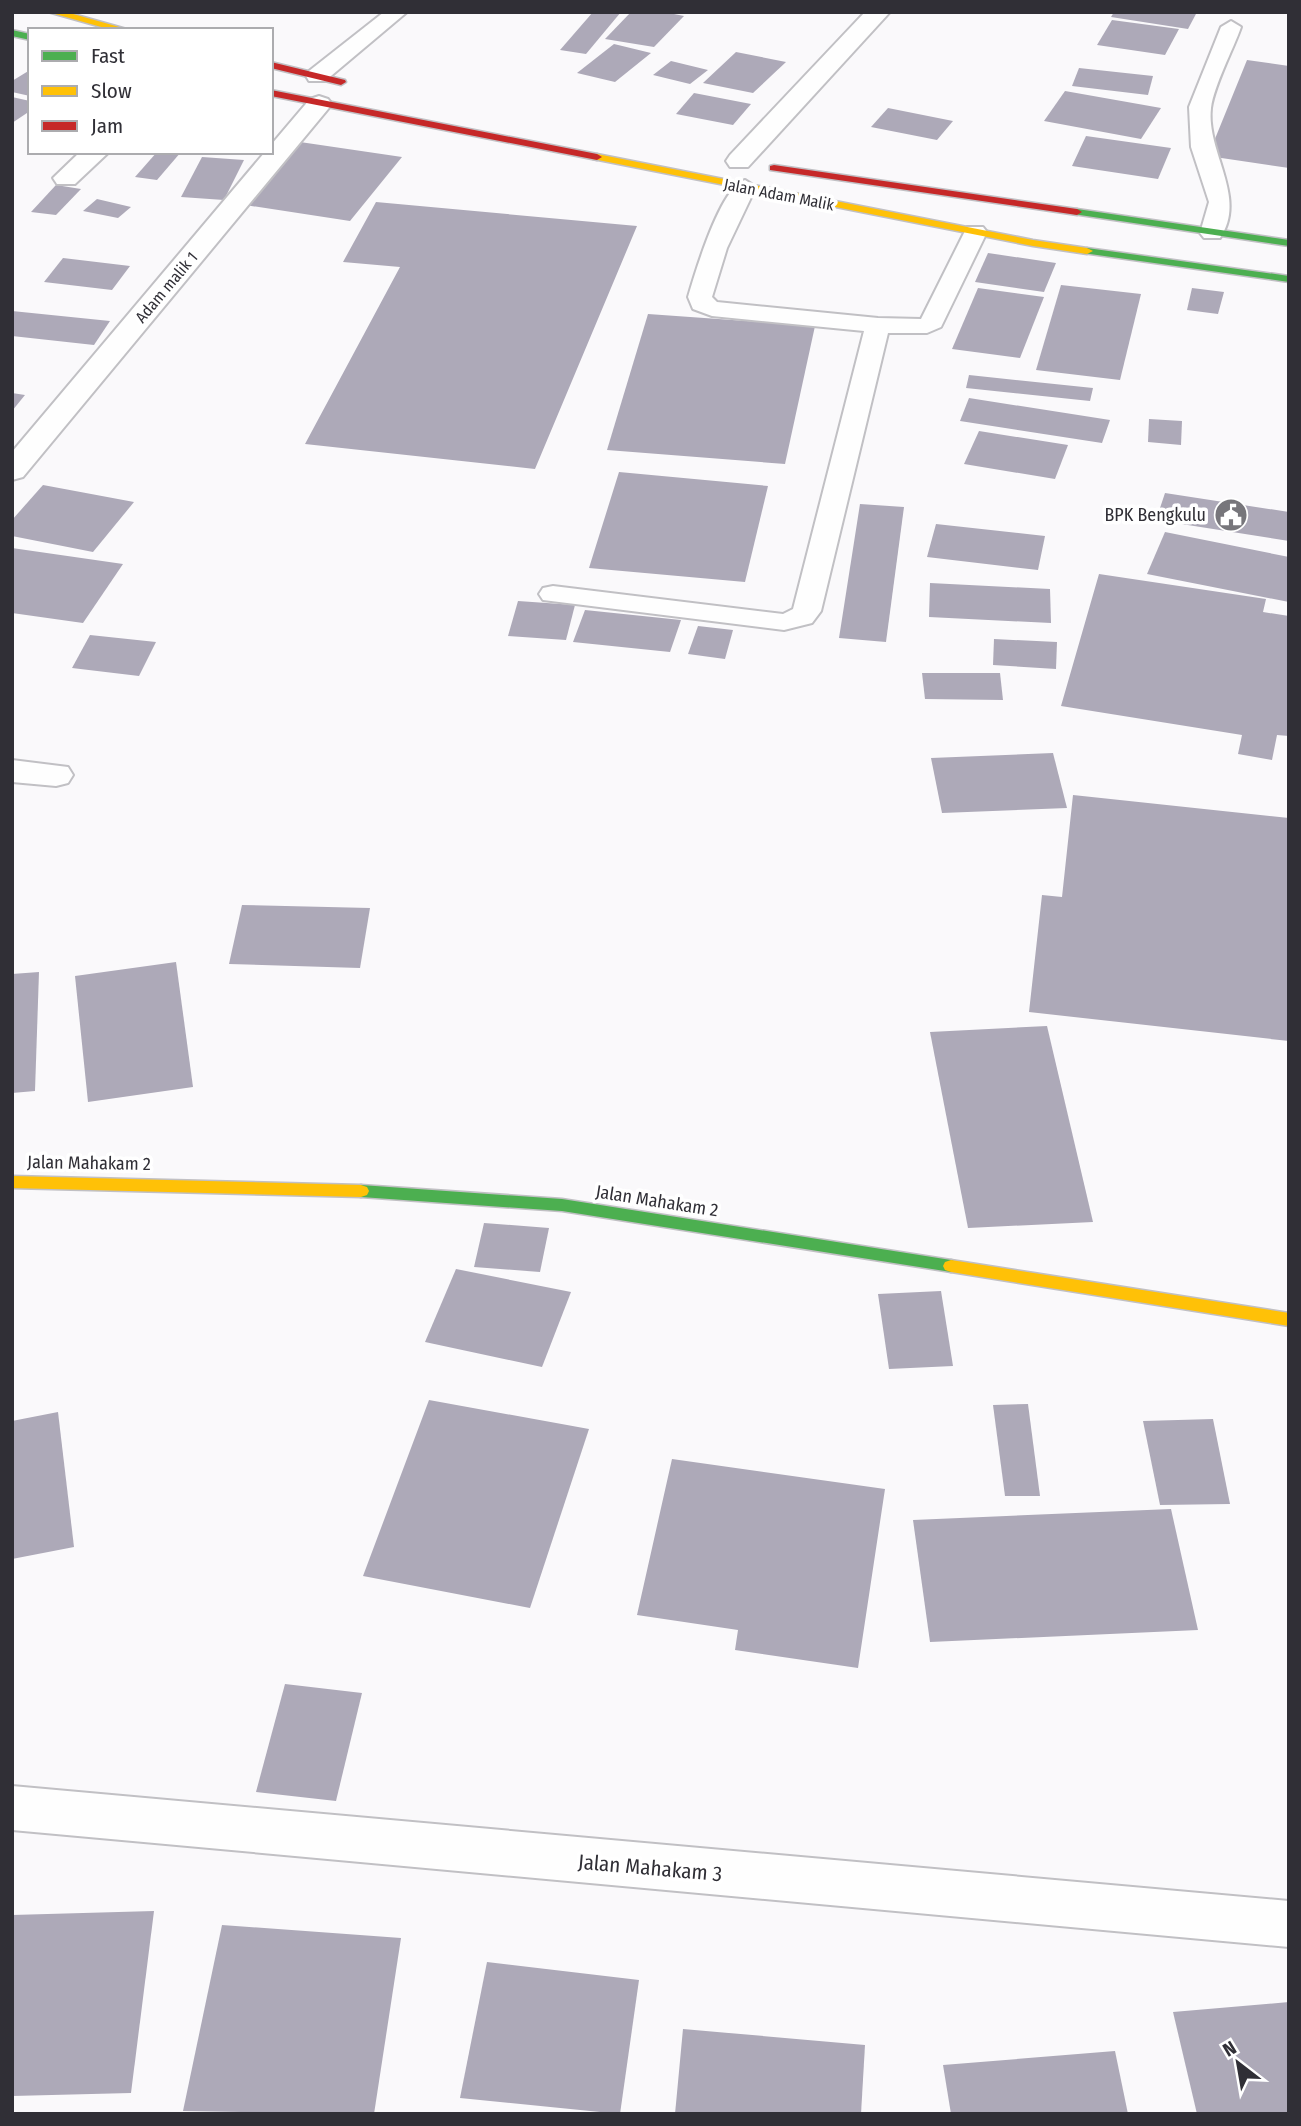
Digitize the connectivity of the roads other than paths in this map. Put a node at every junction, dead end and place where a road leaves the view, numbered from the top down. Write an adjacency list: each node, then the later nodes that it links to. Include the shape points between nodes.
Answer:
1 (53, 12): 5 (main road)
2 (397, 12): 7 (lane)
3 (878, 12): 12 (street)
4 (1231, 27): 16 (lane, via 1200,107 1202,147 1220,202)
5 (117, 28)
6 (273, 65): 7 (main road)
7 (317, 76): 8 (main road)
8 (354, 85)
9 (273, 93): 10 (main road, Jalan Adam Malik)
10 (319, 104): 14 (main road, Jalan Adam Malik); 20 (street, Adam malik 1)
11 (94, 154): 13 (street)
12 (732, 160): 16 (main road, Jalan Adam Malik)
13 (66, 178)
14 (745, 187): 15 (main road, Jalan Adam Malik); 19 (lane, via 715,248 700,297 702,304 712,309)
15 (975, 232): 18 (main road, Jalan Adam Malik); 19 (lane, via 932,322 917,327)
16 (1212, 233): 17 (main road, Jalan Adam Malik)
17 (1289, 243)
18 (1289, 279)
19 (878, 325): 21 (lane, via 802,617 784,622)
20 (12, 471)
21 (553, 594)
22 (12, 771): 23 (street)
23 (56, 775)
24 (12, 1182): 25 (main road, Jalan Mahakam 2, via 342,1190 562,1205)
25 (1289, 1320)
26 (12, 1808): 27 (street, Jalan Mahakam 3)
27 (1289, 1924)

